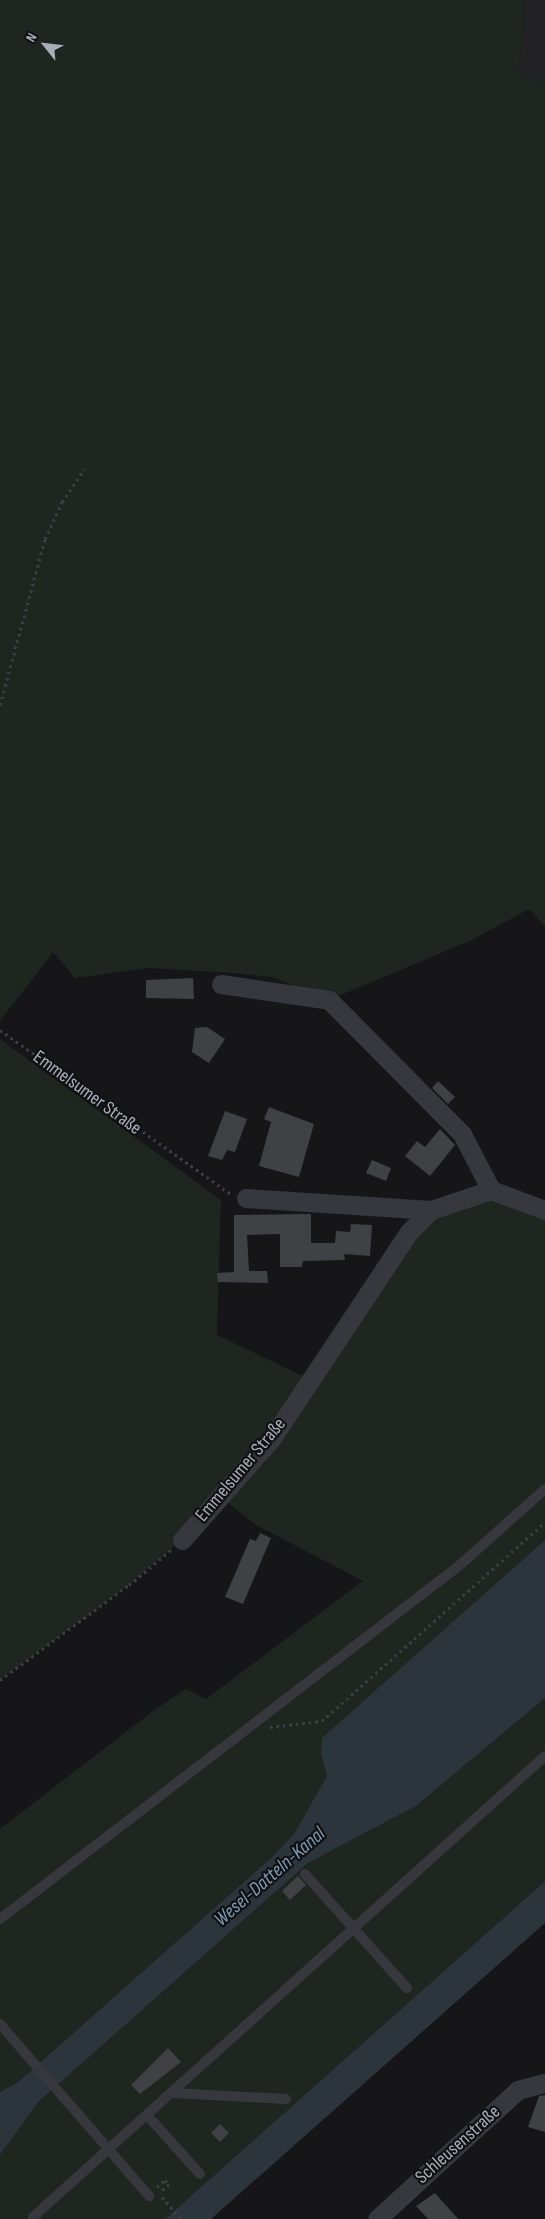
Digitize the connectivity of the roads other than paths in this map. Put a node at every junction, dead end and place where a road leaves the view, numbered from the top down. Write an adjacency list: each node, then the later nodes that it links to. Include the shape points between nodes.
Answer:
1 (221, 984): 2 (street, via 329,1000 462,1134)
2 (491, 1190): 4 (street, Emmelsumer Straße); 5 (street)
3 (246, 1198): 4 (street, Emmelsumer Straße)
4 (431, 1210): 7 (street, Emmelsumer Straße, via 409,1232 272,1438)
5 (545, 1210)
6 (545, 1489): 10 (lane, via 460,1565)
7 (182, 1540)
8 (545, 1756): 11 (lane)
9 (305, 1874): 11 (lane)
10 (0, 1919)
11 (353, 1929): 12 (lane); 15 (lane)
12 (407, 1988)
13 (0, 2024): 18 (lane)
14 (545, 2083): 22 (street, Schleusenstraße, via 518,2090)
15 (172, 2093): 16 (lane); 17 (lane)
16 (286, 2099)
17 (147, 2115): 18 (lane); 19 (lane)
18 (109, 2149): 20 (lane); 21 (lane)
19 (200, 2174)
20 (154, 2195)
21 (33, 2216)
22 (377, 2219)

